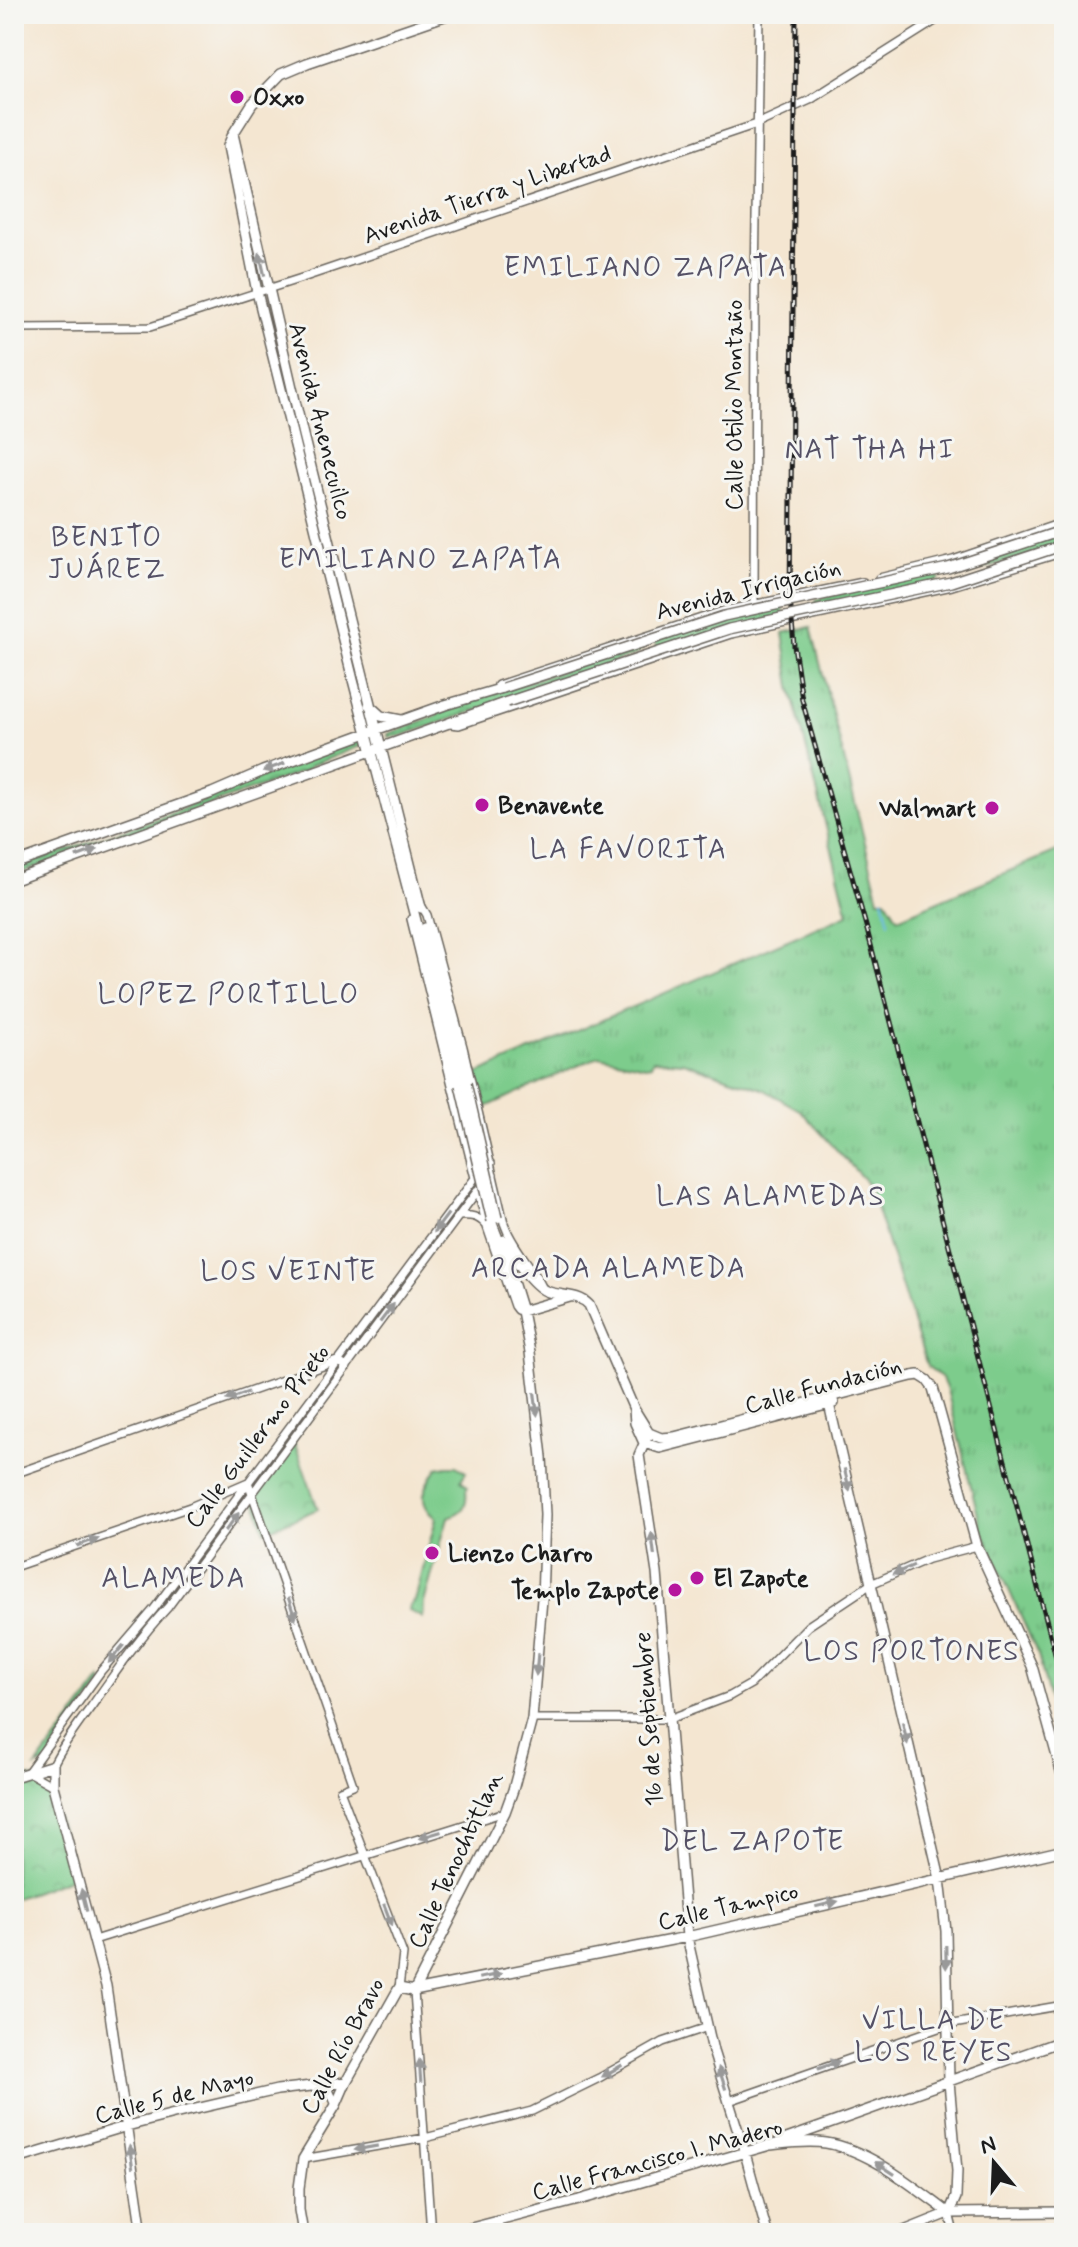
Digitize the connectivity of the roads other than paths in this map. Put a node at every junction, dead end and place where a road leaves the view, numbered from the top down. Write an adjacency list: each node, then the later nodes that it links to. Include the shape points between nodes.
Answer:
1 (450, 14): 7 (main road, via 281,74)
2 (759, 14): 6 (street, Calle Otilio Montaño)
3 (934, 14): 5 (street)
4 (946, 14): 5 (street, Avenida Tierra y Libertad)
5 (931, 23): 6 (street, Avenida Tierra y Libertad, via 800,106)
6 (757, 124): 8 (street, Avenida Tierra y Libertad); 18 (street, Calle Otilio Montaño)
7 (233, 134): 8 (main road, Avenida Anenecuilco, one-way to 7); 9 (main road, Avenida Anenecuilco, via 228,146)
8 (268, 289): 9 (street, Avenida Tierra y Libertad); 23 (main road, Avenida Anenecuilco)
9 (257, 292): 10 (street, Avenida Tierra y Libertad, via 150,327); 23 (main road, Avenida Anenecuilco)
10 (14, 328)
11 (1064, 522): 15 (street, Avenida Irrigación)
12 (1064, 530): 22 (main road, Avenida Irrigación, bridge, via 948,568 724,616)
13 (1064, 545): 25 (main road, Avenida Irrigación, bridge, via 951,582 729,629)
14 (1064, 552): 16 (street, Avenida Irrigación)
15 (928, 567): 16 (street, via 937,579); 17 (street, Avenida Irrigación)
16 (933, 591): 20 (street, Avenida Irrigación)
17 (773, 601): 18 (street, Avenida Irrigación); 20 (street, via 782,613)
18 (754, 605): 19 (street, Avenida Irrigación)
19 (695, 620): 21 (street, via 691,634); 22 (street, Avenida Irrigación)
20 (775, 624): 21 (street, Avenida Irrigación)
21 (700, 644): 25 (street, Avenida Irrigación)
22 (445, 705): 24 (main road, Avenida Irrigación)
23 (365, 708): 24 (main road); 26 (main road, Avenida Anenecuilco); 27 (main road)
24 (404, 720): 26 (main road, Avenida Irrigación)
25 (450, 724): 28 (main road, Avenida Irrigación)
26 (371, 732): 27 (main road, Avenida Irrigación); 29 (main road, Avenida Anenecuilco)
27 (348, 740): 32 (main road, Avenida Irrigación, one-way to 32)
28 (402, 740): 29 (main road, Avenida Irrigación); 31 (main road)
29 (376, 748): 30 (main road, Avenida Irrigación); 31 (main road, Avenida Anenecuilco)
30 (352, 757): 31 (main road); 33 (main road, Avenida Irrigación, one-way to 30)
31 (381, 768): 34 (main road, Avenida Anenecuilco)
32 (14, 864)
33 (14, 880)
34 (416, 904): 35 (main road, Avenida Anenecuilco); 35 (street, Avenida Anenecuilco, via 427,915); 35 (street, Avenida Anenecuilco, via 411,919)
35 (462, 1084): 36 (street); 38 (street, Calle Tenochtitlan); 41 (main road, Calle Tenochtitlan, bridge)
36 (491, 1163): 37 (street); 38 (street, Calle Guillermo Prieto)
37 (493, 1175): 39 (street, Calle Guillermo Prieto); 42 (street, via 508,1236)
38 (475, 1178): 39 (street, Calle Tenochtitlan); 46 (street, Calle Guillermo Prieto, one-way to 46)
39 (478, 1190): 40 (street, Calle Guillermo Prieto); 41 (street, Calle Tenochtitlan)
40 (460, 1216): 41 (street); 47 (street, Calle Guillermo Prieto, one-way to 40)
41 (492, 1222): 42 (main road, via 530,1277); 45 (main road, Calle Tenochtitlan)
42 (546, 1290): 43 (main road); 44 (street)
43 (573, 1297): 44 (main road); 50 (main road, via 589,1305 634,1409 635,1423)
44 (543, 1305): 45 (main road)
45 (522, 1311): 57 (main road, Calle Tenochtitlan, one-way to 57, via 545,1515)
46 (337, 1361): 47 (street); 51 (street, one-way to 51); 52 (street, Calle Guillermo Prieto)
47 (347, 1367): 53 (street, Calle Guillermo Prieto)
48 (927, 1380): 49 (main road, Calle Fundación); 49 (main road, Calle Fundación, via 912,1376); 54 (main road)
49 (821, 1402): 50 (main road, Calle Fundación, via 674,1437); 50 (main road, Calle Fundación, via 660,1448); 56 (main road, one-way to 56)
50 (647, 1438): 58 (main road, 16 de Septiembre, one-way to 50, via 657,1573 639,1455)
51 (14, 1474)
52 (248, 1482): 53 (street); 55 (street, one-way to 52); 60 (street, Calle Guillermo Prieto, one-way to 60)
53 (252, 1495): 59 (street, Calle Guillermo Prieto, one-way to 53, via 106,1685); 66 (street, Calle Río Bravo, one-way to 66, via 353,1785 340,1790)
54 (977, 1546): 56 (street, one-way to 56, via 928,1559); 62 (main road, via 1032,1666)
55 (14, 1567)
56 (871, 1584): 58 (street, via 808,1626 751,1684); 67 (main road, one-way to 67)
57 (532, 1719): 58 (street); 64 (main road, Calle Tenochtitlan)
58 (669, 1719): 68 (main road, 16 de Septiembre)
59 (53, 1765): 60 (main road); 63 (main road)
60 (28, 1772): 61 (main road); 63 (street)
61 (14, 1777)
62 (1064, 1782)
63 (53, 1786): 69 (main road, one-way to 63)
64 (505, 1812): 66 (street, one-way to 66); 71 (main road, Calle Tenochtitlan)
65 (1064, 1850): 67 (main road, Calle Tampico)
66 (365, 1855): 69 (street); 70 (street, Calle Río Bravo, one-way to 70, via 403,1954)
67 (940, 1879): 68 (main road, Calle Tampico, one-way to 67); 73 (main road, one-way to 73)
68 (687, 1937): 71 (main road, Calle Tampico, one-way to 68); 74 (main road, 16 de Septiembre)
69 (94, 1940): 81 (main road)
70 (399, 1988): 71 (main road, Calle Tampico); 76 (main road, Calle Río Bravo)
71 (414, 1991): 82 (street, one-way to 71)
72 (1064, 2005): 73 (street)
73 (947, 2025): 77 (main road); 79 (street, one-way to 73)
74 (708, 2027): 79 (main road, 16 de Septiembre, one-way to 74); 82 (street, one-way to 82, via 663,2042 532,2111)
75 (1064, 2040): 77 (main road)
76 (346, 2082): 78 (main road, Calle 5 de Mayo); 80 (main road, Calle Río Bravo)
77 (949, 2082): 83 (main road); 88 (main road, via 957,2171)
78 (325, 2085): 80 (street); 81 (main road, Calle 5 de Mayo, via 277,2090)
79 (729, 2101): 84 (main road, 16 de Septiembre)
80 (336, 2105): 85 (main road, Calle Río Bravo)
81 (127, 2126): 86 (main road, Calle 5 de Mayo); 89 (main road, one-way to 81)
82 (425, 2138): 85 (street, one-way to 85); 91 (street)
83 (770, 2145): 84 (main road, Calle Francisco I. Madero); 88 (main road, Calle Francisco I. Madero, one-way to 83, via 846,2147 823,2142)
84 (745, 2153): 92 (main road, Calle Francisco I. Madero); 93 (main road, 16 de Septiembre)
85 (303, 2159): 90 (main road, Calle Río Bravo)
86 (14, 2160)
87 (1064, 2212): 88 (main road)
88 (949, 2213): 94 (main road); 95 (street)
89 (142, 2233)
90 (303, 2233)
91 (431, 2233)
92 (452, 2233)
93 (767, 2233)
94 (899, 2233)
95 (954, 2233)

